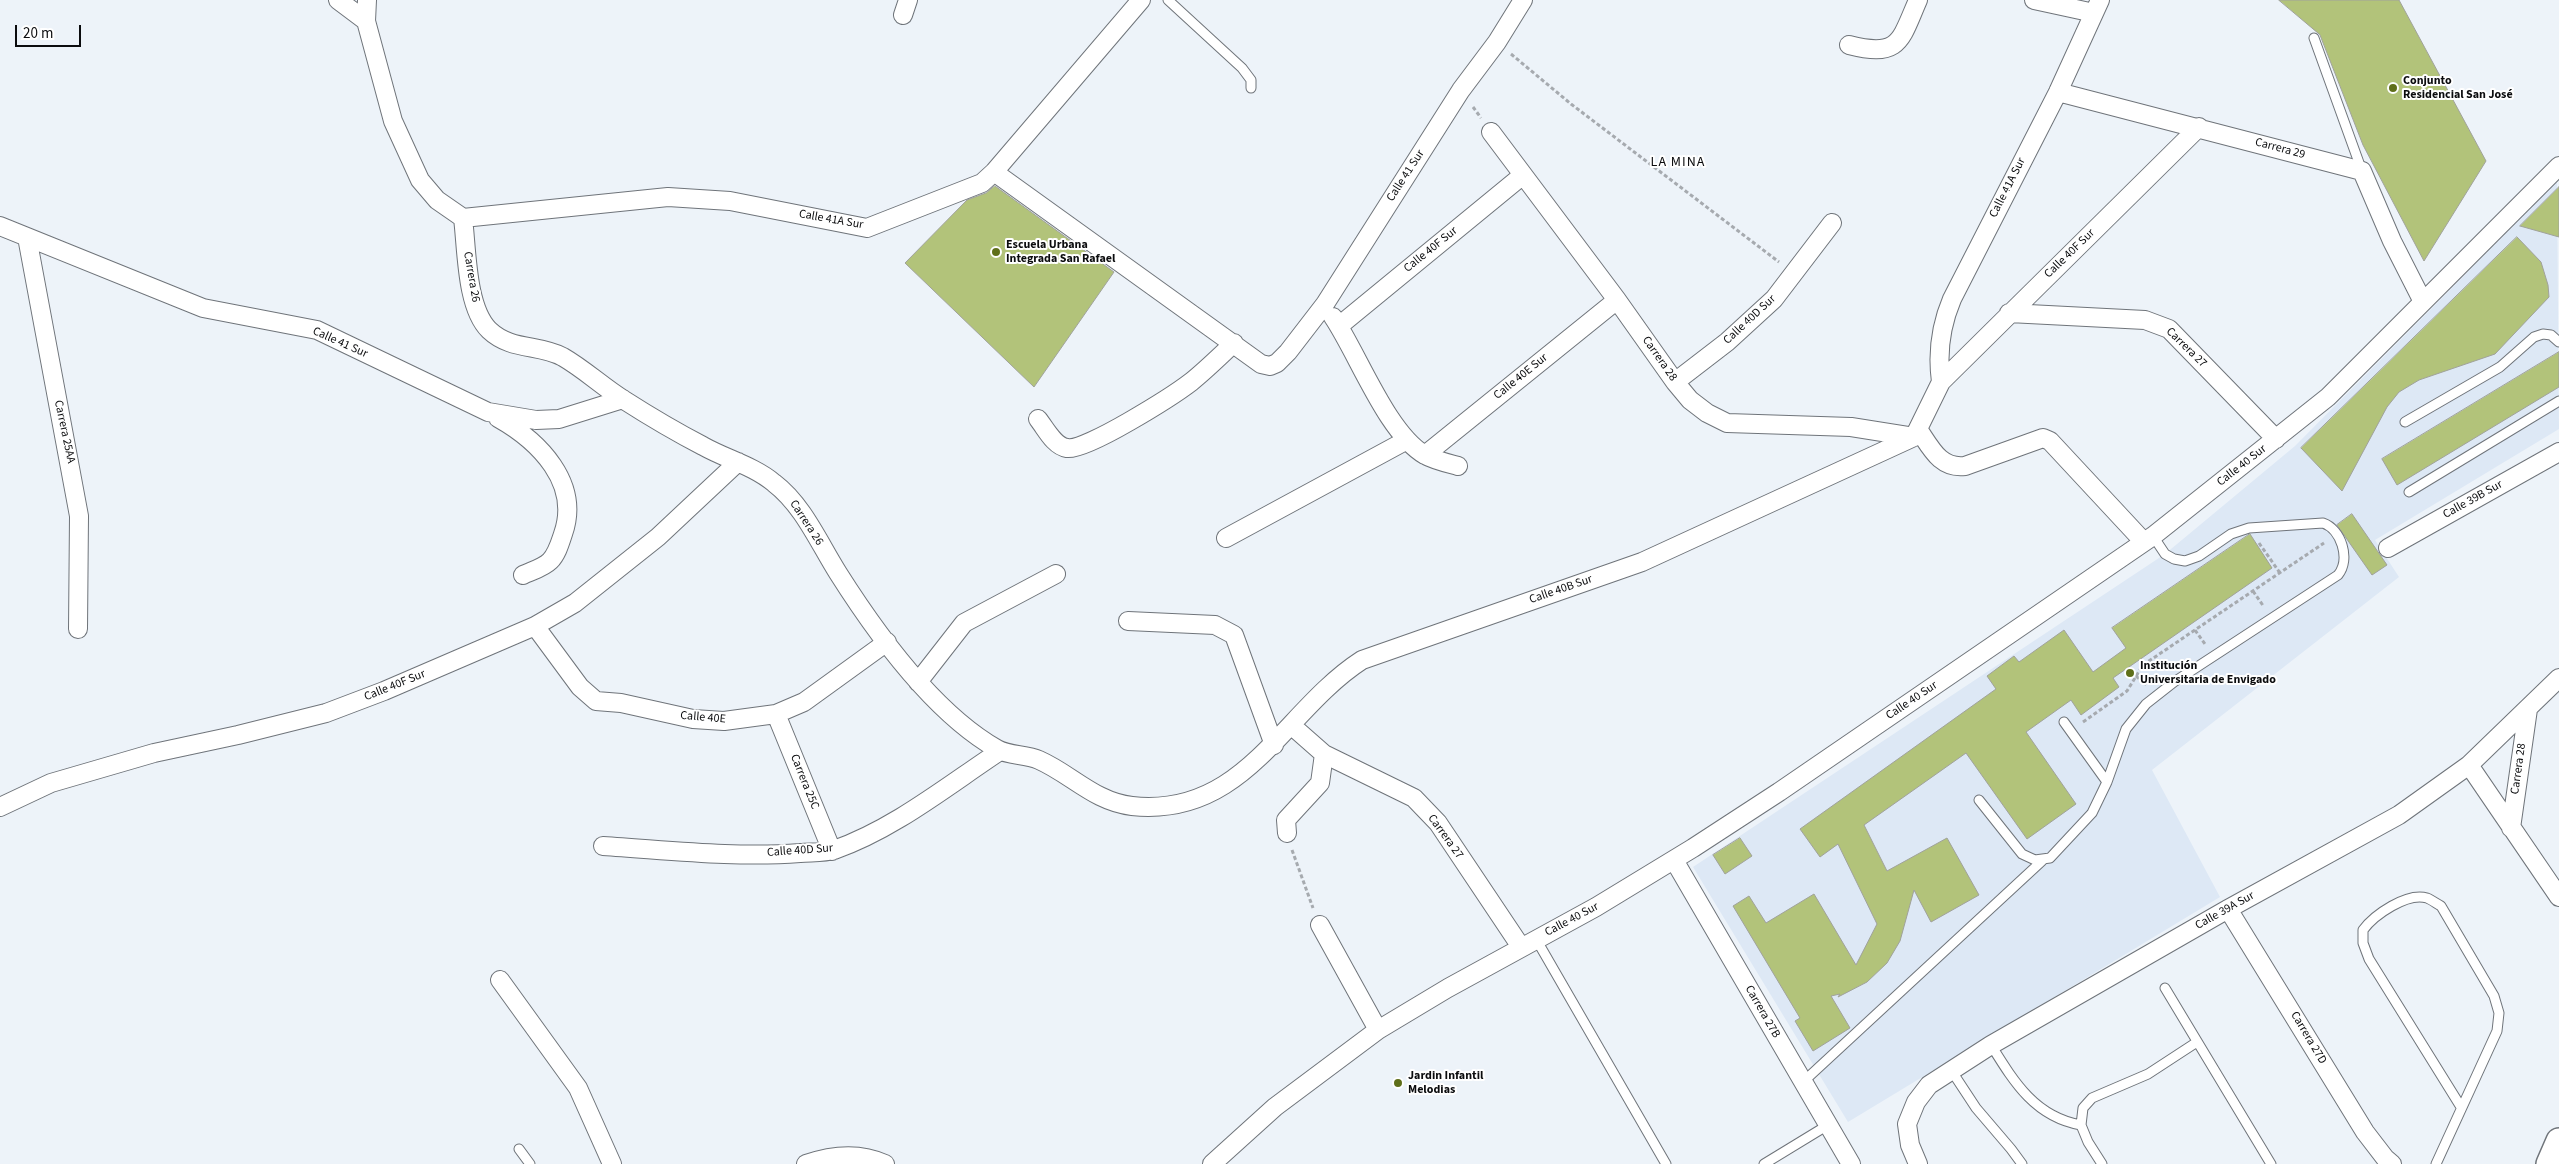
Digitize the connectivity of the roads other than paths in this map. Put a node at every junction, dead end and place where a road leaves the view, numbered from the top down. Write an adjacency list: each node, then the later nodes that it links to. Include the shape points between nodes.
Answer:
1 (338, 0): 9 (street)
2 (367, 0): 9 (street)
3 (1141, 0): 17 (street, Calle 41A Sur)
4 (1168, 0): 12 (lane, via 1242,68 1251,80)
5 (1523, 0): 26 (street, Calle 41 Sur, via 1461,90)
6 (1918, 0): 11 (street, via 1901,39 1885,49 1873,51)
7 (2034, 0): 8 (street)
8 (2097, 7): 13 (street, Calle 41A Sur)
9 (366, 20): 20 (street, via 393,121 420,180 437,200)
10 (2314, 38): 16 (lane)
11 (1850, 45)
12 (1251, 88)
13 (2058, 92): 14 (street, Carrera 29); 32 (street, Calle 41A Sur, via 1945,315 1939,348)
14 (2199, 128): 16 (street, Carrera 29); 27 (street, Calle 40F Sur)
15 (1491, 132): 19 (street, Carrera 28)
16 (2362, 171): 25 (street)
17 (994, 172): 20 (street, Calle 41A Sur, via 982,183 867,228 730,202 668,197); 30 (street)
18 (2557, 172): 25 (street, Calle 40 Sur)
19 (1523, 175): 24 (street, Carrera 28); 28 (street, Calle 40F Sur)
20 (463, 218): 33 (street, Carrera 26, via 472,294 488,330 508,344 561,356)
21 (1832, 223): 31 (street, Calle 40D Sur, via 1774,299 1727,342)
22 (0, 226): 23 (street, Calle 41 Sur)
23 (27, 237): 35 (street, Calle 41 Sur, via 203,308 317,330); 53 (street, Carrera 25AA, via 79,516)
24 (1617, 300): 31 (street, Carrera 28); 42 (street, Calle 40E Sur)
25 (2422, 302): 39 (street, Calle 40 Sur, via 2328,397)
26 (1324, 304): 28 (street); 30 (street, Calle 41 Sur, via 1288,352 1270,366 1261,364)
27 (2009, 313): 32 (street, Calle 40F Sur); 39 (street, Carrera 27, via 2144,320 2169,329)
28 (1339, 326): 40 (street, via 1376,395)
29 (2559, 342): 37 (lane, via 2552,335 2534,338 2500,367)
30 (1234, 343): 36 (street, via 1191,382 1133,419 1081,446 1061,446)
31 (1675, 382): 38 (street, Carrera 28, via 1690,400 1727,423 1850,427)
32 (1941, 382): 38 (street)
33 (623, 399): 35 (street, Calle 41 Sur, via 559,418 536,420); 43 (street, Carrera 26, via 704,447)
34 (2559, 401): 45 (lane)
35 (488, 412): 50 (street, via 529,438 555,469 567,496 564,529 555,554 544,566)
36 (1038, 419)
37 (2405, 422)
38 (1916, 433): 47 (street, via 1945,464 1954,468 2043,438 2050,441); 60 (street, Calle 40B Sur, via 1642,562 1362,660 1340,674)
39 (2276, 439): 47 (street, Calle 40 Sur)
40 (1407, 440): 42 (street); 46 (street)
41 (2559, 452): 48 (street, Calle 39B Sur)
42 (1425, 455): 44 (street)
43 (738, 462): 52 (street, Calle 40F Sur, via 650,543 575,603); 54 (street, Carrera 26, via 772,480 794,502 867,618)
44 (1458, 466)
45 (2409, 492)
46 (1226, 538)
47 (2148, 539): 65 (lane, via 2165,554 2185,561 2199,556 2231,534 2249,528 2323,522 2328,524 2346,555 2338,576 2156,695 2126,730); 73 (street, Calle 40 Sur, via 1779,792)
48 (2388, 548)
49 (1056, 574): 56 (street, via 964,623)
50 (523, 575)
51 (1128, 621): 61 (street, via 1215,625 1234,635)
52 (535, 626): 58 (street, Calle 40E, via 580,687 596,701 724,721); 68 (street, Calle 40F Sur, via 326,713 135,758 51,782)
53 (78, 629)
54 (887, 642): 56 (street, Carrera 26); 58 (street, Calle 40E, via 828,687)
55 (2559, 678): 57 (street, Calle 39A Sur)
56 (918, 682): 62 (street, Carrera 26, via 960,721)
57 (2528, 709): 64 (street, Calle 39A Sur); 69 (street, Carrera 28)
58 (776, 714): 72 (street, Carrera 25C)
59 (2064, 722): 65 (lane)
60 (1291, 725): 61 (street, Calle 40B Sur); 63 (street, Carrera 27)
61 (1274, 745): 67 (street, Calle 40B Sur, via 1222,786 1201,797)
62 (1000, 751): 67 (street, Carrera 26, via 1039,760 1095,795 1116,803 1133,806); 72 (street, Calle 40D Sur, via 908,812)
63 (1324, 754): 70 (street, via 1320,783 1286,820); 78 (street, Carrera 27, via 1414,798 1438,823)
64 (2469, 765): 69 (street, Carrera 28); 76 (street, Calle 39A Sur, via 2399,815)
65 (2107, 782): 74 (lane, via 2092,813 2056,853)
66 (1979, 800): 74 (lane, via 2022,854)
67 (1179, 803)
68 (0, 807)
69 (2510, 828): 75 (street, Carrera 28)
70 (1287, 833)
71 (603, 846): 72 (street, Calle 40D Sur, via 734,853)
72 (832, 851)
73 (1674, 860): 78 (street, Calle 40 Sur); 85 (street, Carrera 27B)
74 (2043, 860): 85 (lane)
75 (2559, 897)
76 (2228, 908): 83 (street, Calle 39A Sur); 103 (street, Carrera 27D, via 2365,1132)
77 (1320, 925): 81 (street)
78 (1528, 943): 81 (street, Calle 40 Sur); 96 (lane)
79 (500, 980): 92 (street, via 578,1088)
80 (2164, 988): 82 (lane)
81 (1378, 1030): 95 (street, Calle 40 Sur, via 1275,1106)
82 (2197, 1042): 88 (lane, via 2148,1074 2092,1098 2083,1108); 102 (lane)
83 (1991, 1045): 84 (street, Calle 39A Sur); 88 (lane, via 2015,1085 2031,1102 2065,1122)
84 (1951, 1070): 99 (street, Calle 39A Sur, via 1928,1085 1916,1102 1907,1124 1910,1145); 100 (lane, via 1976,1108)
85 (1803, 1082): 87 (street, Carrera 27B)
86 (2461, 1107): 86 (lane, via 2497,1031 2499,1013 2494,996 2441,906 2427,898 2412,897 2370,921 2363,930 2363,943 2369,959); 104 (lane)
87 (1828, 1125): 97 (lane); 98 (street, Carrera 27B)
88 (2081, 1125): 101 (lane)
89 (2559, 1142): 105 (street)
90 (519, 1149): 91 (lane)
91 (530, 1164)
92 (612, 1164)
93 (806, 1164): 94 (street, via 848,1155)
94 (886, 1164)
95 (1212, 1164)
96 (1666, 1164)
97 (1764, 1164)
98 (1851, 1164)
99 (1918, 1164)
100 (2022, 1164)
101 (2102, 1164)
102 (2271, 1164)
103 (2392, 1164)
104 (2436, 1164)
105 (2550, 1164)

